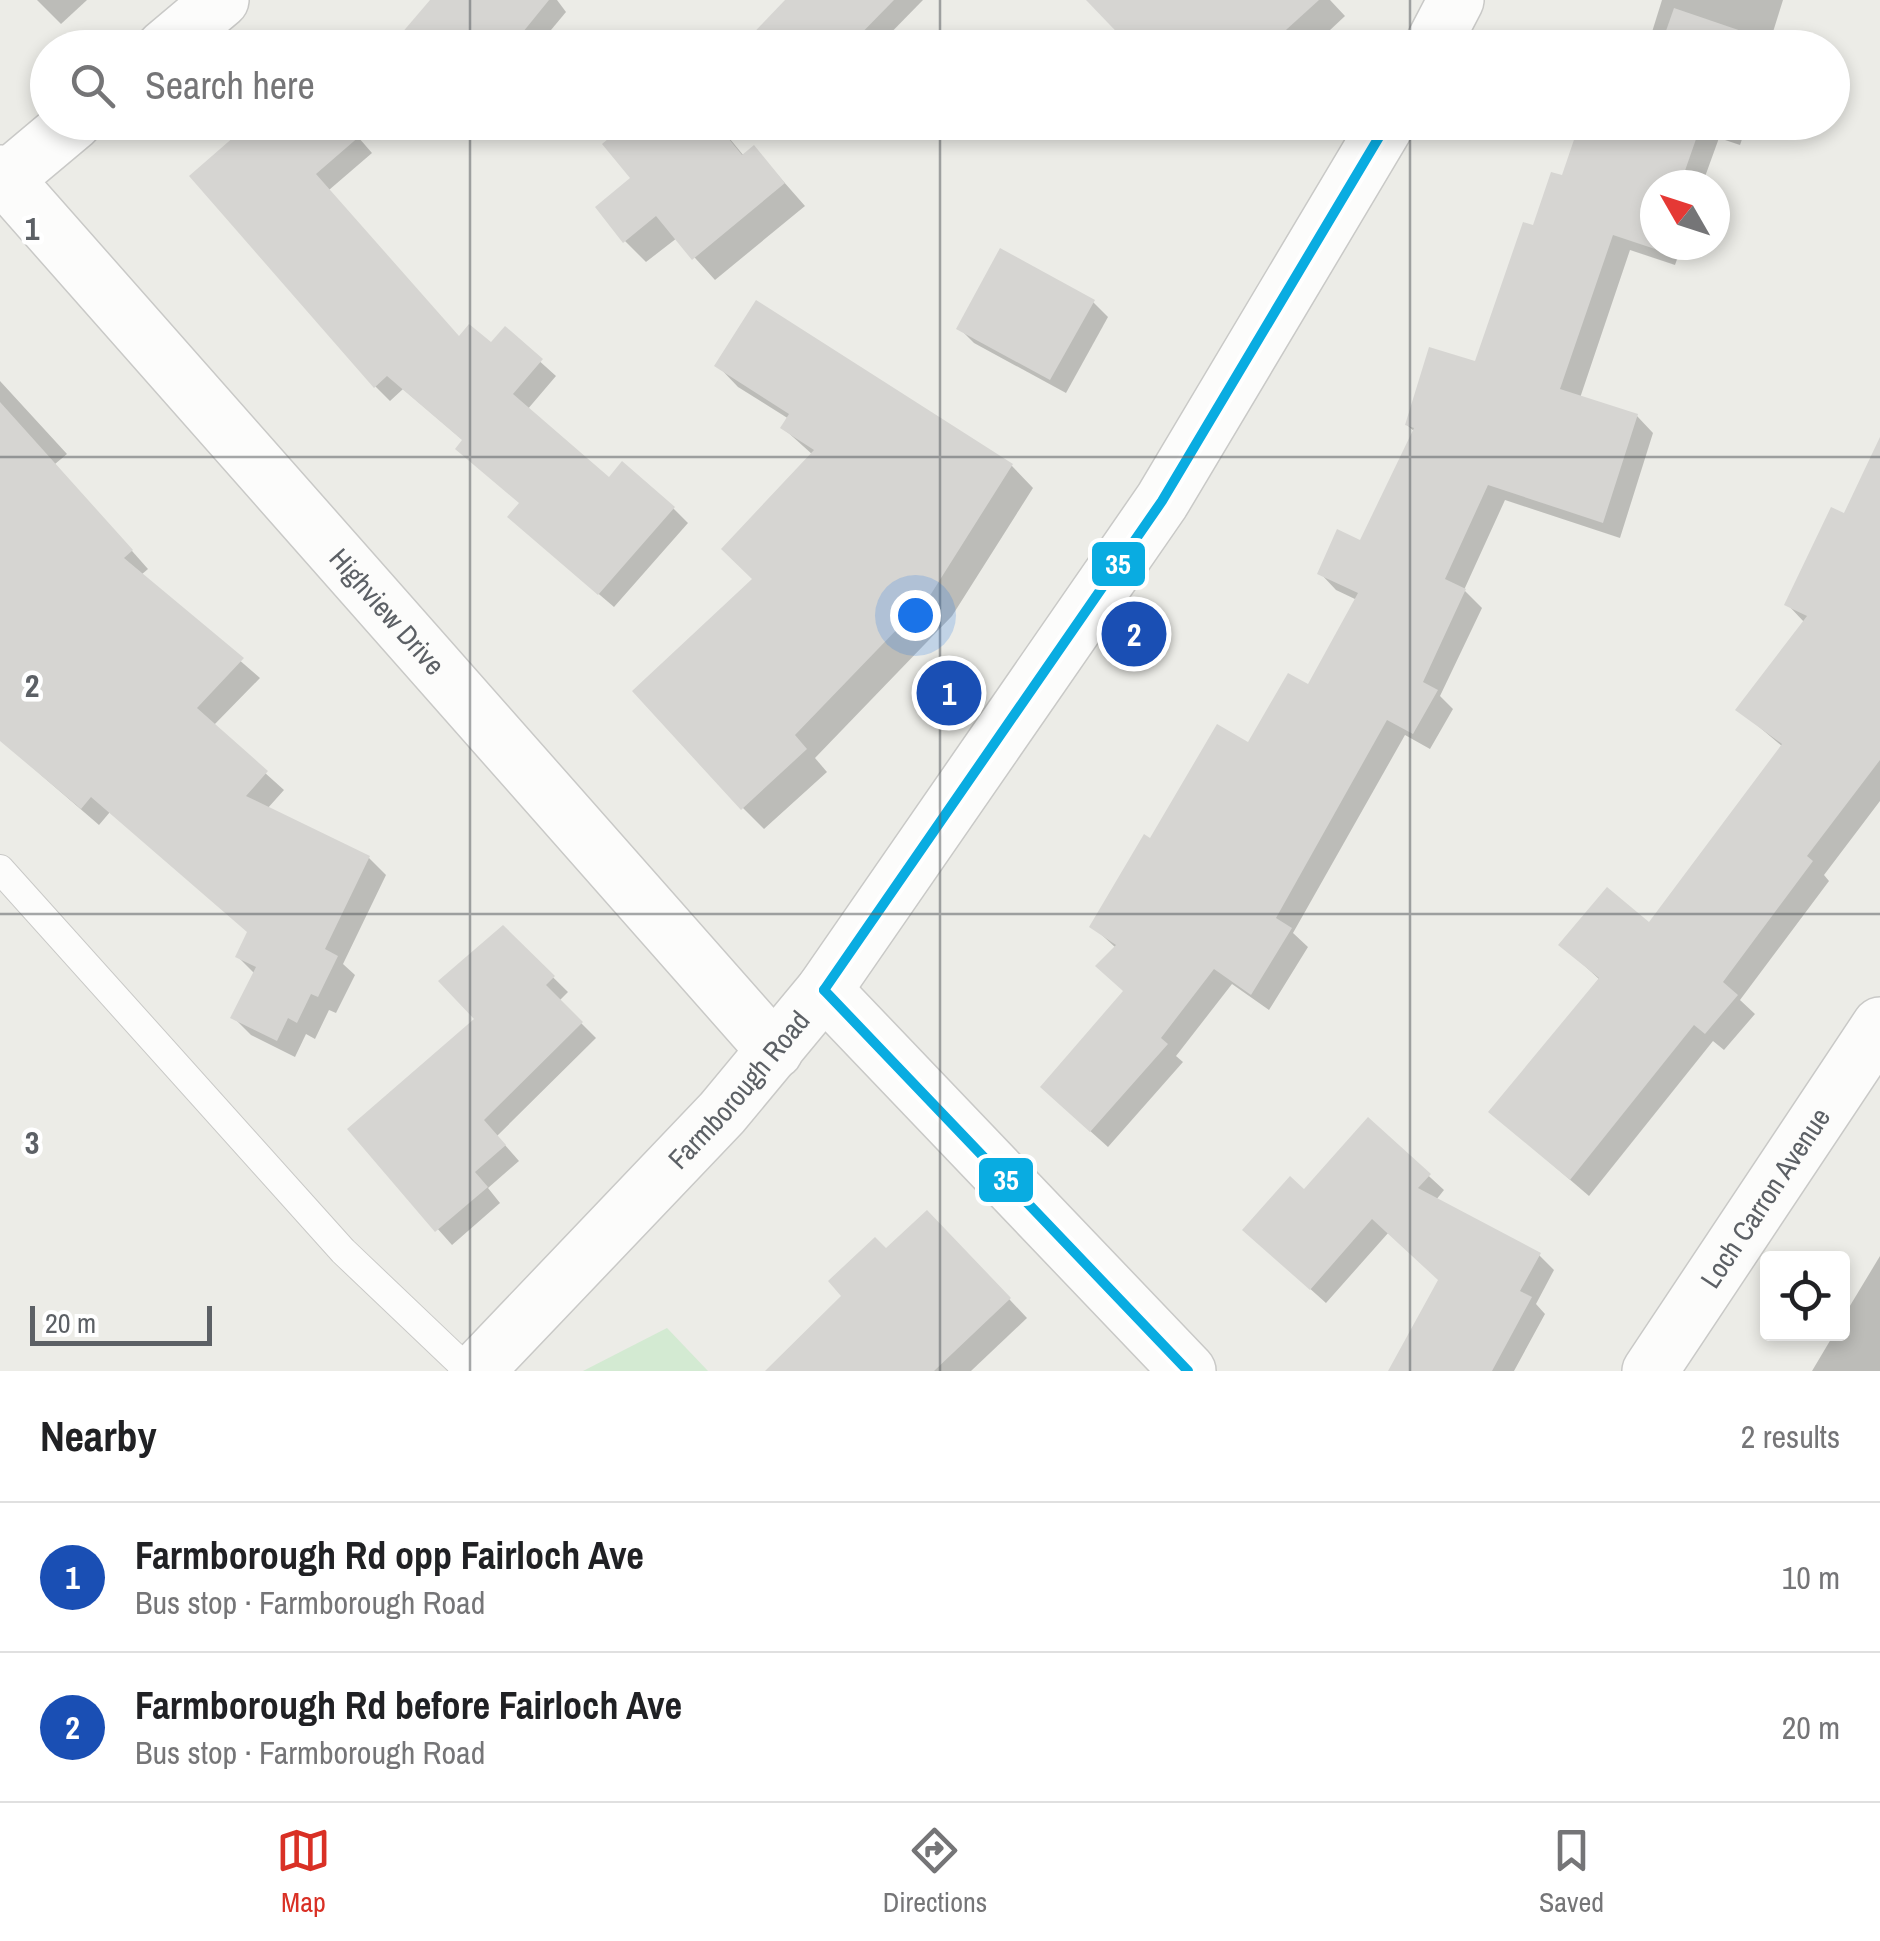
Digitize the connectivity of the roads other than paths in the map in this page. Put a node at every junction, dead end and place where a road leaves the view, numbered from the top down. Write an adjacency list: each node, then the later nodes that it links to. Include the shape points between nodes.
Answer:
1 (221, 0): 3 (street)
2 (1456, 0): 4 (street)
3 (185, 30)
4 (1440, 30)
5 (50, 140): 7 (street)
6 (1377, 140): 9 (street, Farmborough Road, via 1162,501)
7 (3, 176): 11 (street, Highview Drive)
8 (0, 869): 12 (lane, via 343,1251)
9 (824, 990): 11 (street, Farmborough Road); 13 (street)
10 (1880, 1025): 14 (street, Loch Carron Avenue)
11 (775, 1051): 12 (street, Farmborough Road)
12 (473, 1371)
13 (1188, 1371)
14 (1650, 1371)

